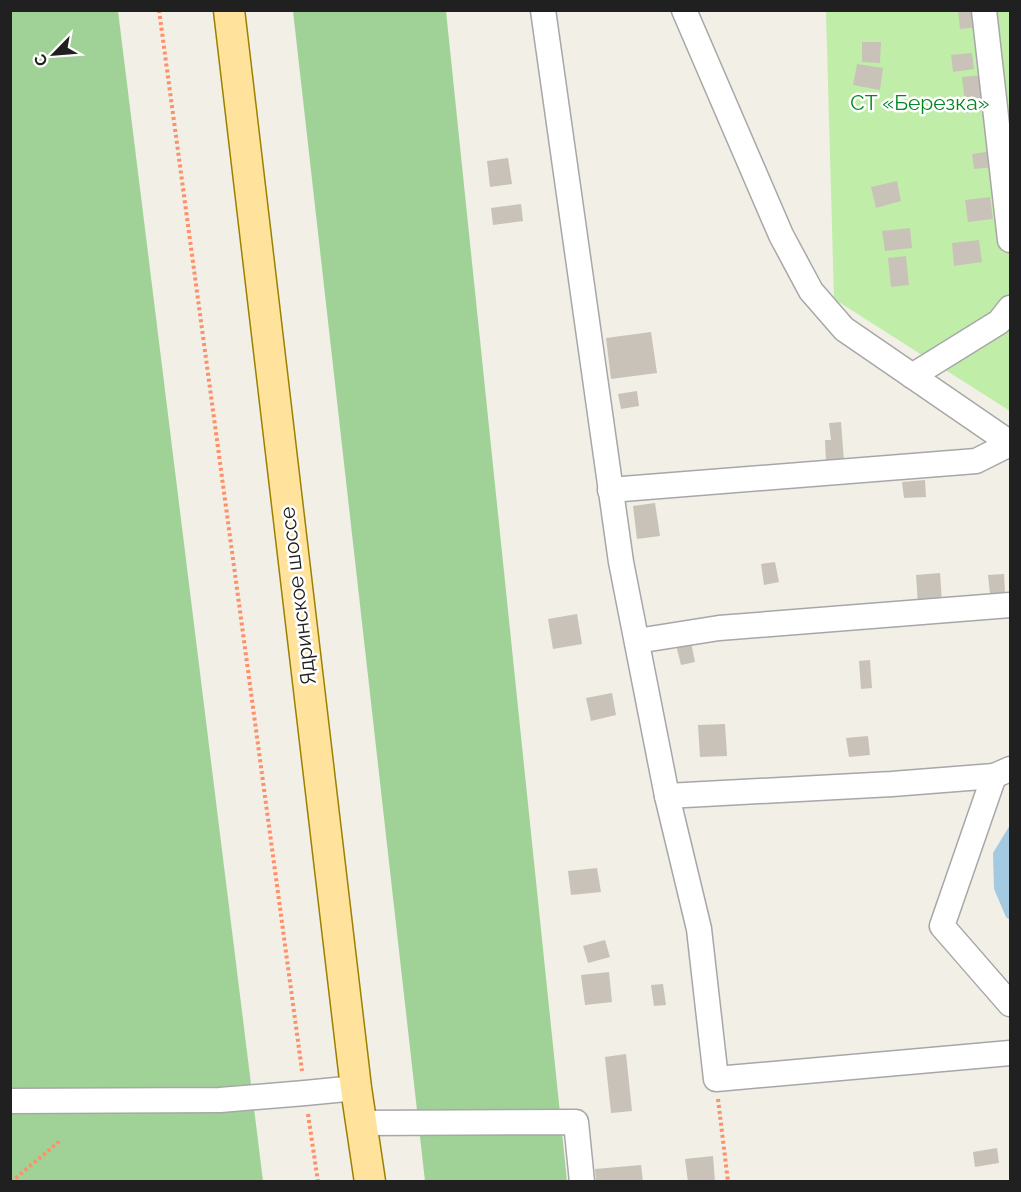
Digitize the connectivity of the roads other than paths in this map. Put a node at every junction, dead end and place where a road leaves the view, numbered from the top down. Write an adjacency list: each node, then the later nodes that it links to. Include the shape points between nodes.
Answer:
1 (229, 10): 16 (main road, Ядринское шоссе)
2 (543, 10): 9 (street)
3 (684, 10): 7 (street, via 781,235 811,291 844,329)
4 (984, 10): 5 (street)
5 (1011, 240)
6 (1011, 308): 7 (street, via 999,322)
7 (912, 376): 8 (street)
8 (1011, 444): 9 (street, via 976,461)
9 (610, 490): 11 (street)
10 (1011, 605): 11 (street, via 719,628)
11 (638, 641): 13 (street)
12 (1002, 773): 13 (street, via 892,784); 14 (street, via 942,926)
13 (667, 796): 15 (street, via 699,929 716,1079)
14 (1011, 1004)
15 (1011, 1053)
16 (356, 1088): 17 (street, via 220,1100); 18 (main road, Ядринское шоссе)
17 (10, 1101)
18 (362, 1124): 19 (main road, Ядринское шоссе); 20 (street, via 576,1122)
19 (370, 1182)
20 (582, 1182)

